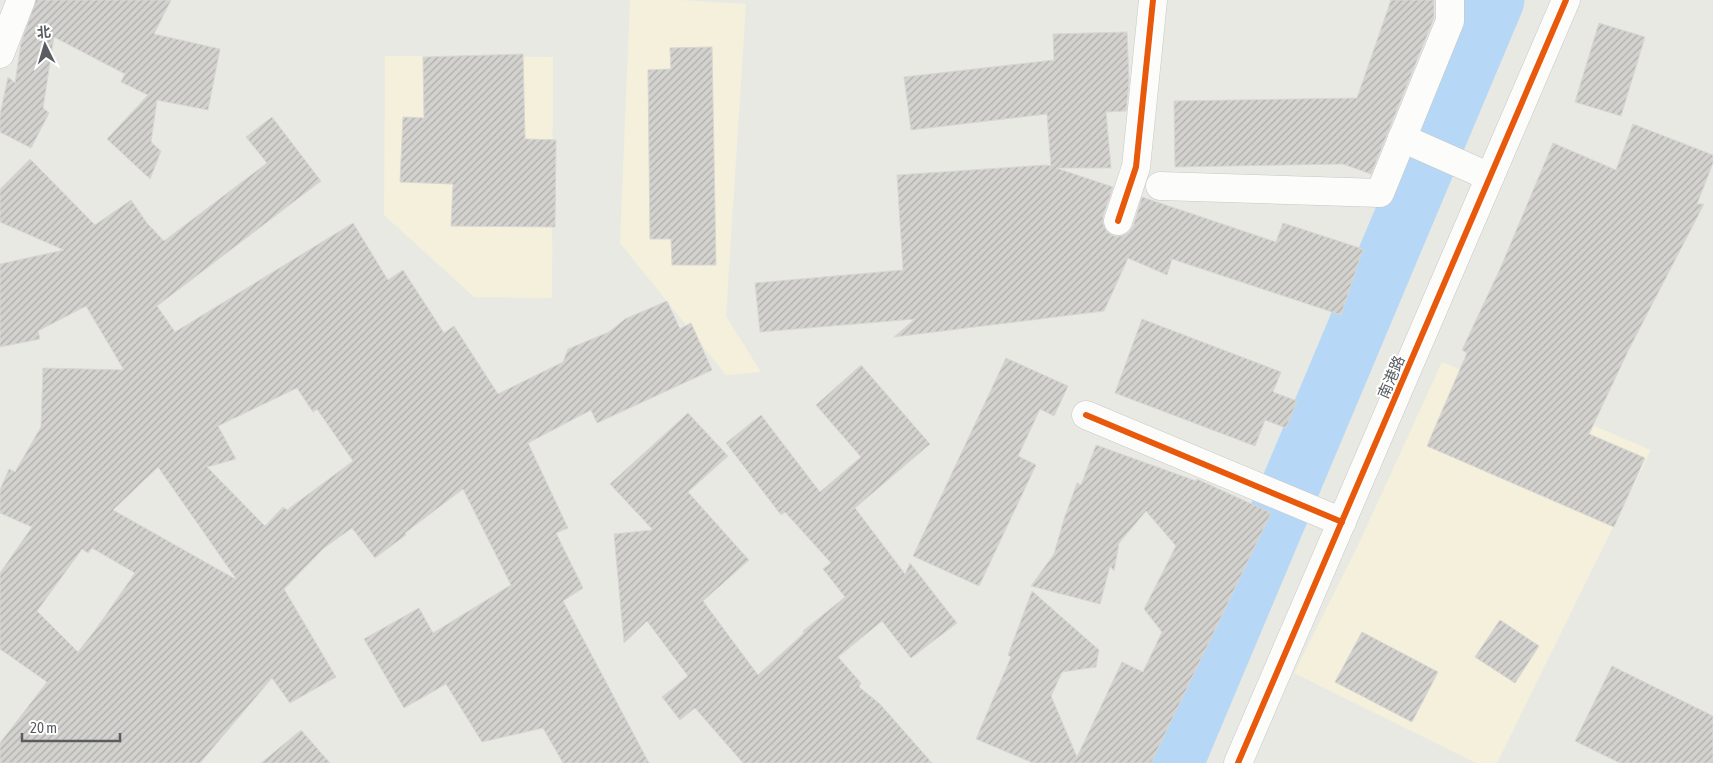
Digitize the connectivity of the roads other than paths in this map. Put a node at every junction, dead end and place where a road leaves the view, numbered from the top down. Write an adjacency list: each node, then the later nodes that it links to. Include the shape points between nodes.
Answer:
1 (21, 0): 5 (street)
2 (1153, 0): 9 (street, via 1136,167)
3 (1450, 0): 6 (street, via 1450,21)
4 (1566, 0): 7 (street, 南港路)
5 (0, 54)
6 (1402, 138): 7 (street); 8 (street, via 1380,193)
7 (1488, 176): 11 (street, 南港路)
8 (1160, 186)
9 (1118, 221)
10 (1086, 415): 11 (street)
11 (1340, 522): 12 (street, 南港路)
12 (1238, 763)

